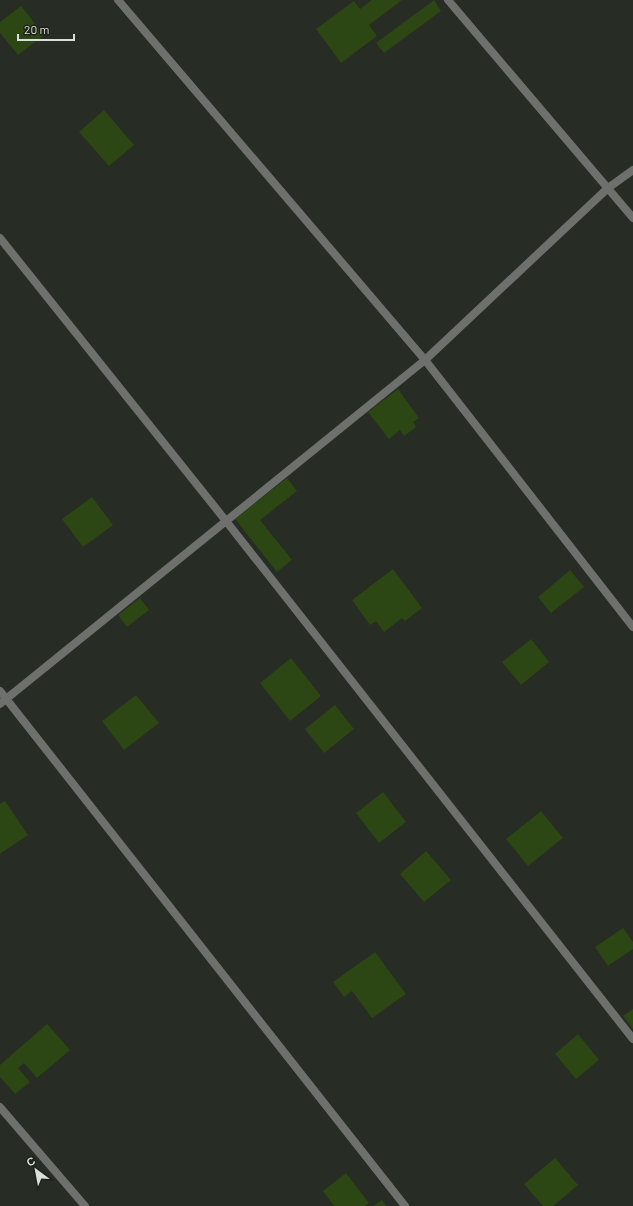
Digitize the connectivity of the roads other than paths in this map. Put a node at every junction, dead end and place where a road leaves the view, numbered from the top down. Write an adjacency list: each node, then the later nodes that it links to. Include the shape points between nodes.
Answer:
1 (118, 0): 7 (street)
2 (448, 0): 4 (street)
3 (633, 170): 4 (street)
4 (608, 188): 5 (street); 7 (street)
5 (633, 218)
6 (0, 238): 8 (street)
7 (425, 360): 8 (street); 9 (street)
8 (226, 521): 11 (street); 12 (street)
9 (633, 627)
10 (0, 691): 11 (street)
11 (3, 702): 15 (street)
12 (633, 1039)
13 (0, 1107): 14 (street)
14 (85, 1206)
15 (406, 1206)

